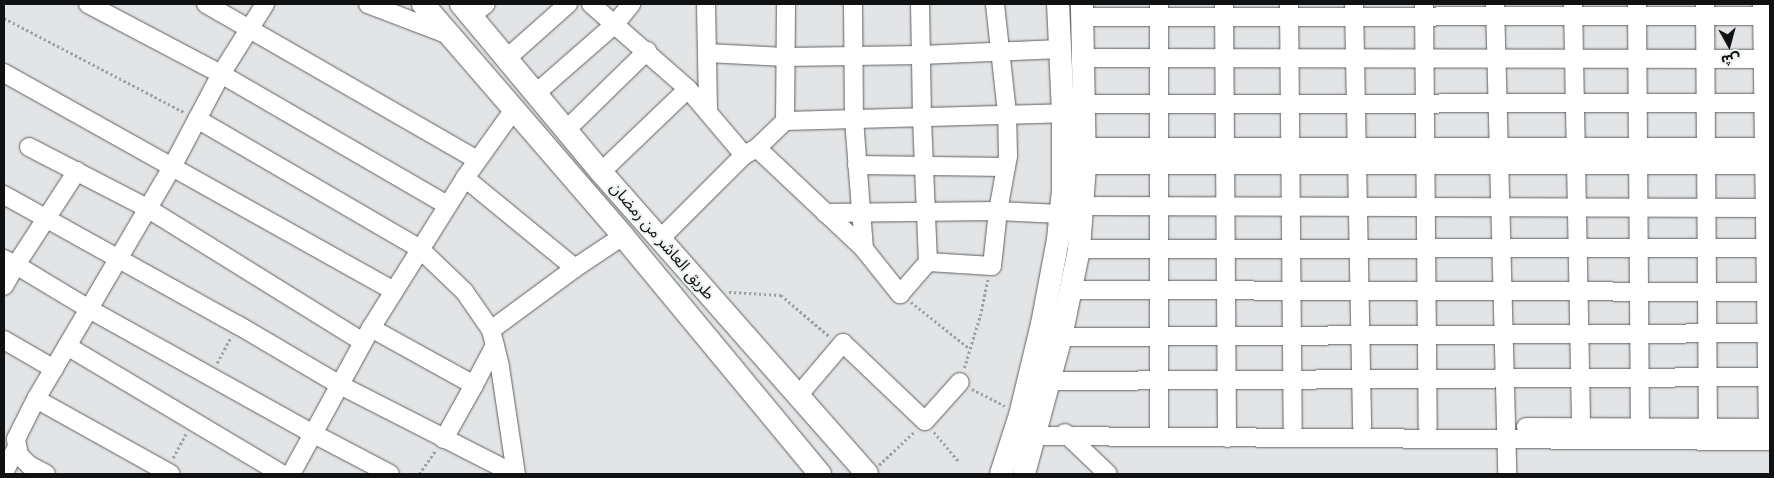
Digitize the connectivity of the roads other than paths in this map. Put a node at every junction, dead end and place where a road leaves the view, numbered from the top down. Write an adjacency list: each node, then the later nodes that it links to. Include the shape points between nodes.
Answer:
1 (88, 4): 50 (street)
2 (206, 4): 28 (street)
3 (265, 4): 28 (street)
4 (368, 4): 29 (street)
5 (568, 4): 47 (street)
6 (591, 4): 27 (street)
7 (631, 4): 27 (street)
8 (706, 4): 32 (street)
9 (786, 4): 36 (street)
10 (853, 4): 35 (street)
11 (920, 4): 34 (street)
12 (995, 4): 33 (street)
13 (1058, 4): 30 (main road)
14 (428, 8): 29 (main road, طريق العاشر من رمضان)
15 (472, 8): 47 (main road, طريق العاشر من رمضان)
16 (1082, 10): 17 (street); 37 (main road)
17 (1159, 10): 18 (street); 38 (street)
18 (1224, 10): 19 (street); 39 (street)
19 (1289, 10): 20 (street); 40 (street)
20 (1355, 10): 21 (street); 41 (street)
21 (1424, 10): 22 (street); 42 (street)
22 (1495, 10): 23 (street); 43 (street)
23 (1573, 10): 24 (street); 44 (street)
24 (1637, 10): 25 (street); 45 (street)
25 (1705, 10): 26 (street); 46 (street)
26 (1765, 12): 48 (street)
27 (615, 24): 31 (street); 52 (street)
28 (250, 29): 50 (street); 86 (street)
29 (449, 36): 65 (main road, طريق العاشر من رمضان)
30 (1061, 49): 33 (street); 67 (main road)
31 (647, 51): 51 (street); 72 (street)
32 (706, 53): 36 (street); 64 (street)
33 (999, 53): 34 (street); 66 (street)
34 (921, 55): 35 (street); 68 (street)
35 (854, 56): 36 (street); 70 (street)
36 (785, 57): 71 (street)
37 (1084, 58): 38 (street); 59 (main road)
38 (1159, 58): 39 (street); 60 (street)
39 (1224, 58): 40 (street); 61 (street)
40 (1290, 58): 41 (street); 62 (street)
41 (1356, 58): 42 (street); 63 (street)
42 (1425, 58): 43 (street); 53 (street)
43 (1496, 58): 44 (street); 54 (street)
44 (1574, 58): 45 (street); 55 (street)
45 (1637, 58): 46 (street); 56 (street)
46 (1705, 58): 48 (street); 57 (street)
47 (506, 59): 52 (main road, طريق العاشر من رمضان)
48 (1767, 59): 58 (street)
49 (4, 73): 99 (street)
50 (221, 74): 69 (street); 105 (street)
51 (688, 89): 64 (street); 102 (street)
52 (535, 94): 72 (main road, طريق العاشر من رمضان)
53 (1425, 103): 54 (street); 63 (street); 78 (street)
54 (1497, 103): 55 (street); 79 (street)
55 (1575, 103): 56 (street); 80 (street)
56 (1637, 103): 57 (street); 81 (street)
57 (1705, 103): 58 (street); 82 (street)
58 (1767, 103): 83 (street)
59 (1085, 104): 60 (street); 85 (main road)
60 (1159, 104): 61 (street); 74 (street)
61 (1225, 104): 62 (street); 75 (street)
62 (1290, 104): 63 (street); 76 (street)
63 (1356, 104): 77 (street)
64 (708, 110): 84 (street)
65 (513, 111): 86 (street); 124 (main road, طريق العاشر من رمضان)
66 (1007, 113): 67 (street); 68 (street); 100 (street)
67 (1063, 113): 122 (main road)
68 (922, 117): 70 (street); 98 (street)
69 (197, 118): 99 (street); 136 (street)
70 (854, 119): 71 (street); 87 (street)
71 (785, 120): 84 (street)
72 (565, 131): 102 (main road, طريق العاشر من رمضان)
73 (30, 147): 101 (street)
74 (1159, 147): 75 (street); 85 (street); 88 (street)
75 (1225, 147): 76 (street); 89 (street)
76 (1290, 147): 77 (street); 90 (street)
77 (1357, 147): 78 (street); 91 (street)
78 (1425, 147): 79 (street); 92 (street)
79 (1498, 147): 80 (street); 93 (street)
80 (1576, 147): 81 (street); 94 (street)
81 (1638, 147): 82 (street); 95 (street)
82 (1706, 147): 83 (street); 96 (street)
83 (1767, 147): 97 (street)
84 (751, 152): 121 (street); 125 (street)
85 (1085, 156): 88 (street); 106 (main road)
86 (477, 160): 103 (street)
87 (857, 165): 98 (street); 118 (street)
88 (1159, 165): 89 (street); 108 (street)
89 (1225, 165): 90 (street); 109 (street)
90 (1291, 165): 91 (street); 110 (street)
91 (1357, 165): 92 (street); 111 (street)
92 (1426, 165): 93 (street); 112 (street)
93 (1498, 165): 94 (street); 113 (street)
94 (1576, 165): 95 (street); 114 (street)
95 (1638, 165): 96 (street); 115 (street)
96 (1706, 165): 97 (street); 116 (street)
97 (1767, 165): 117 (street)
98 (923, 166): 100 (street); 119 (street)
99 (172, 167): 107 (street); 145 (street)
100 (1006, 167): 120 (street)
101 (77, 171): 107 (street); 123 (street)
102 (601, 172): 125 (main road, طريق العاشر من رمضان)
103 (465, 178): 105 (street); 142 (street)
104 (4, 195): 123 (street)
105 (447, 205): 136 (street)
106 (1083, 206): 108 (street); 137 (main road)
107 (146, 208): 139 (street); 162 (street)
108 (1159, 208): 109 (street); 126 (street)
109 (1226, 208): 110 (street); 127 (street)
110 (1291, 208): 111 (street); 128 (street)
111 (1358, 208): 112 (street); 129 (street)
112 (1426, 208): 113 (street); 130 (street)
113 (1500, 208): 114 (street); 131 (street)
114 (1577, 208): 115 (street); 132 (street)
115 (1638, 208): 116 (street); 133 (street)
116 (1706, 208): 117 (street); 134 (street)
117 (1768, 208): 135 (street)
118 (860, 211): 119 (street); 121 (street); 138 (street)
119 (925, 211): 120 (street); 141 (street)
120 (998, 211): 122 (street); 141 (street, via 992,266)
121 (825, 213): 138 (street)
122 (1060, 214): 193 (main road, via 1042,324)
123 (46, 217): 139 (street); 140 (street)
124 (623, 236): 142 (street); 211 (main road, طريق العاشر من رمضان)
125 (661, 238): 187 (main road, طريق العاشر من رمضان)
126 (1159, 248): 127 (street); 137 (street); 146 (street)
127 (1226, 248): 128 (street); 147 (street)
128 (1292, 248): 129 (street); 148 (street)
129 (1359, 248): 130 (street); 149 (street)
130 (1426, 248): 131 (street); 150 (street)
131 (1501, 248): 132 (street); 151 (street)
132 (1578, 248): 133 (street); 152 (street)
133 (1639, 248): 134 (street); 153 (street)
134 (1706, 248): 135 (street); 154 (street)
135 (1768, 248): 155 (street)
136 (420, 249): 145 (street); 169 (street, via 464,291)
137 (1078, 249): 144 (main road)
138 (864, 250): 141 (street, via 900,294)
139 (118, 259): 156 (street); 185 (street)
140 (10, 262): 143 (street); 156 (street)
141 (928, 262)
142 (575, 268): 169 (street)
143 (4, 286)
144 (1072, 290): 146 (street); 165 (main road)
145 (394, 291): 162 (street)
146 (1159, 292): 147 (street); 166 (street)
147 (1227, 292): 148 (street); 167 (street)
148 (1292, 292): 149 (street); 168 (street)
149 (1359, 292): 150 (street); 163 (street)
150 (1427, 292): 151 (street); 164 (street)
151 (1502, 292): 152 (street); 160 (street)
152 (1578, 292): 153 (street); 161 (street)
153 (1639, 292): 154 (street); 157 (street)
154 (1707, 292): 155 (street); 158 (street)
155 (1768, 292): 159 (street)
156 (89, 309): 171 (street); 200 (street)
157 (1640, 333): 158 (street); 161 (street); 177 (street)
158 (1707, 333): 159 (street); 173 (street)
159 (1768, 333): 174 (street)
160 (1503, 334): 161 (street); 164 (street); 175 (street)
161 (1579, 334): 176 (street)
162 (367, 335): 185 (street); 186 (street)
163 (1360, 335): 164 (street); 168 (street); 178 (street)
164 (1427, 335): 179 (street)
165 (1061, 336): 166 (street); 183 (main road)
166 (1159, 336): 167 (street); 180 (street)
167 (1227, 336): 168 (street); 181 (street)
168 (1292, 336): 182 (street)
169 (493, 338): 186 (street); 210 (street)
170 (4, 340): 172 (street)
171 (67, 346): 172 (street); 207 (street)
172 (54, 369): 188 (street)
173 (1707, 377): 174 (street); 177 (street); 195 (street)
174 (1769, 377): 198 (street)
175 (1504, 378): 176 (street); 179 (street); 199 (street)
176 (1580, 378): 177 (street); 192 (street)
177 (1640, 378): 194 (street)
178 (1361, 379): 179 (street); 182 (street); 190 (street)
179 (1428, 379): 191 (street)
180 (1159, 380): 181 (street); 183 (street); 196 (street)
181 (1227, 380): 182 (street); 197 (street)
182 (1293, 380): 189 (street)
183 (1050, 381): 193 (main road)
184 (960, 382): 187 (street, via 925,421 843,343)
185 (338, 384): 200 (street); 201 (street)
186 (474, 385): 201 (street)
187 (797, 397): 203 (main road, طريق العاشر من رمضان)
188 (36, 400): 202 (street, via 16,439); 205 (street)
189 (1293, 426): 190 (street); 197 (street)
190 (1362, 426): 191 (street)
191 (1428, 427): 199 (street)
192 (1581, 427): 194 (street); 199 (street)
193 (1044, 428): 196 (street); 212 (main road); 213 (main road); 214 (street)
194 (1640, 428): 195 (street)
195 (1708, 428): 198 (street)
196 (1159, 432): 197 (street)
197 (1227, 432): 199 (street)
198 (1769, 432): 199 (street)
199 (1505, 433): 215 (street)
200 (312, 434): 208 (street); 209 (street)
201 (444, 439): 210 (street)
202 (16, 448): 204 (street); 206 (street, via 29,465)
203 (872, 471)
204 (4, 473)
205 (167, 473)
206 (46, 474)
207 (282, 474)
208 (291, 474)
209 (390, 474)
210 (515, 474)
211 (820, 474)
212 (1001, 474)
213 (1024, 474)
214 (1108, 474)
215 (1507, 474)

